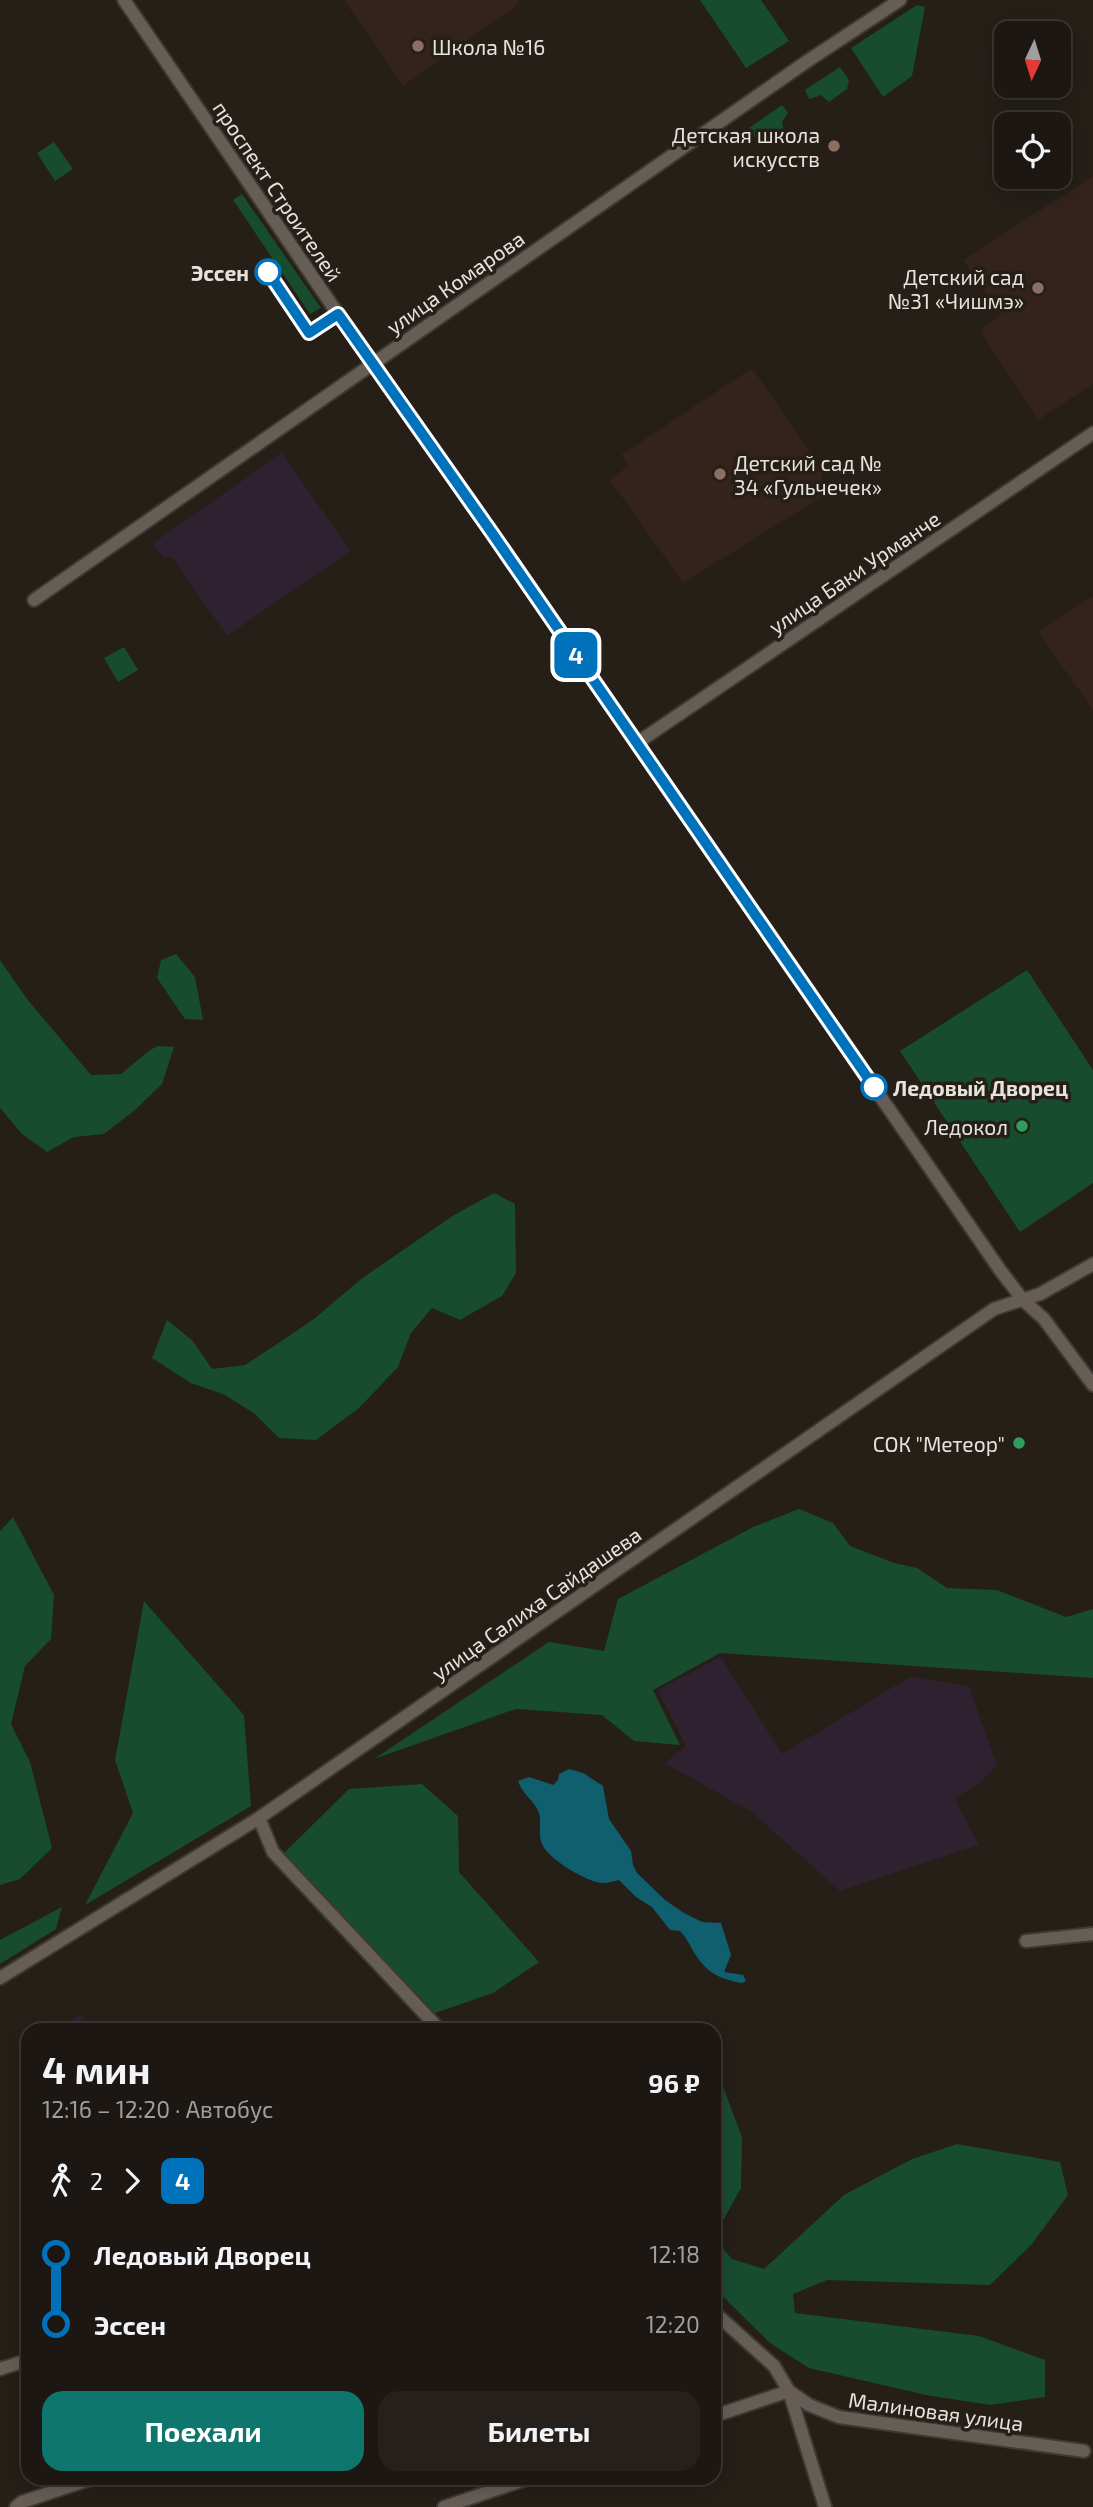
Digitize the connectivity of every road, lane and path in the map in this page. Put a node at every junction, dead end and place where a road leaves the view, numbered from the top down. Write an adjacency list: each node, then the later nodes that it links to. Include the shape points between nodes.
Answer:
1 (124, 0): 3 (street, проспект Строителей)
2 (900, 0): 3 (street, улица Комарова)
3 (373, 363): 5 (street, улица Комарова); 6 (street, проспект Строителей)
4 (1093, 433): 6 (street, улица Баки Урманче)
5 (34, 600)
6 (637, 743): 8 (street, проспект Строителей)
7 (1093, 1264): 8 (street, улица Салиха Сайдашева)
8 (1023, 1300): 9 (street, проспект Строителей, via 1044,1319); 10 (street, улица Салиха Сайдашева, via 994,1309)
9 (1093, 1385)
10 (259, 1818): 13 (street, улица Салиха Сайдашева); 14 (street, via 273,1852)
11 (1093, 1934): 12 (street)
12 (1026, 1941)
13 (0, 1978)
14 (433, 2023)
15 (721, 2318): 18 (street, via 775,2366)
16 (21, 2362): 17 (street)
17 (0, 2369)
18 (789, 2391): 19 (street); 20 (street, Малиновая улица, via 839,2417); 25 (street)
19 (721, 2414)
20 (1084, 2451)
21 (73, 2485): 23 (street)
22 (509, 2485): 24 (street)
23 (16, 2507)
24 (444, 2507)
25 (825, 2507)

